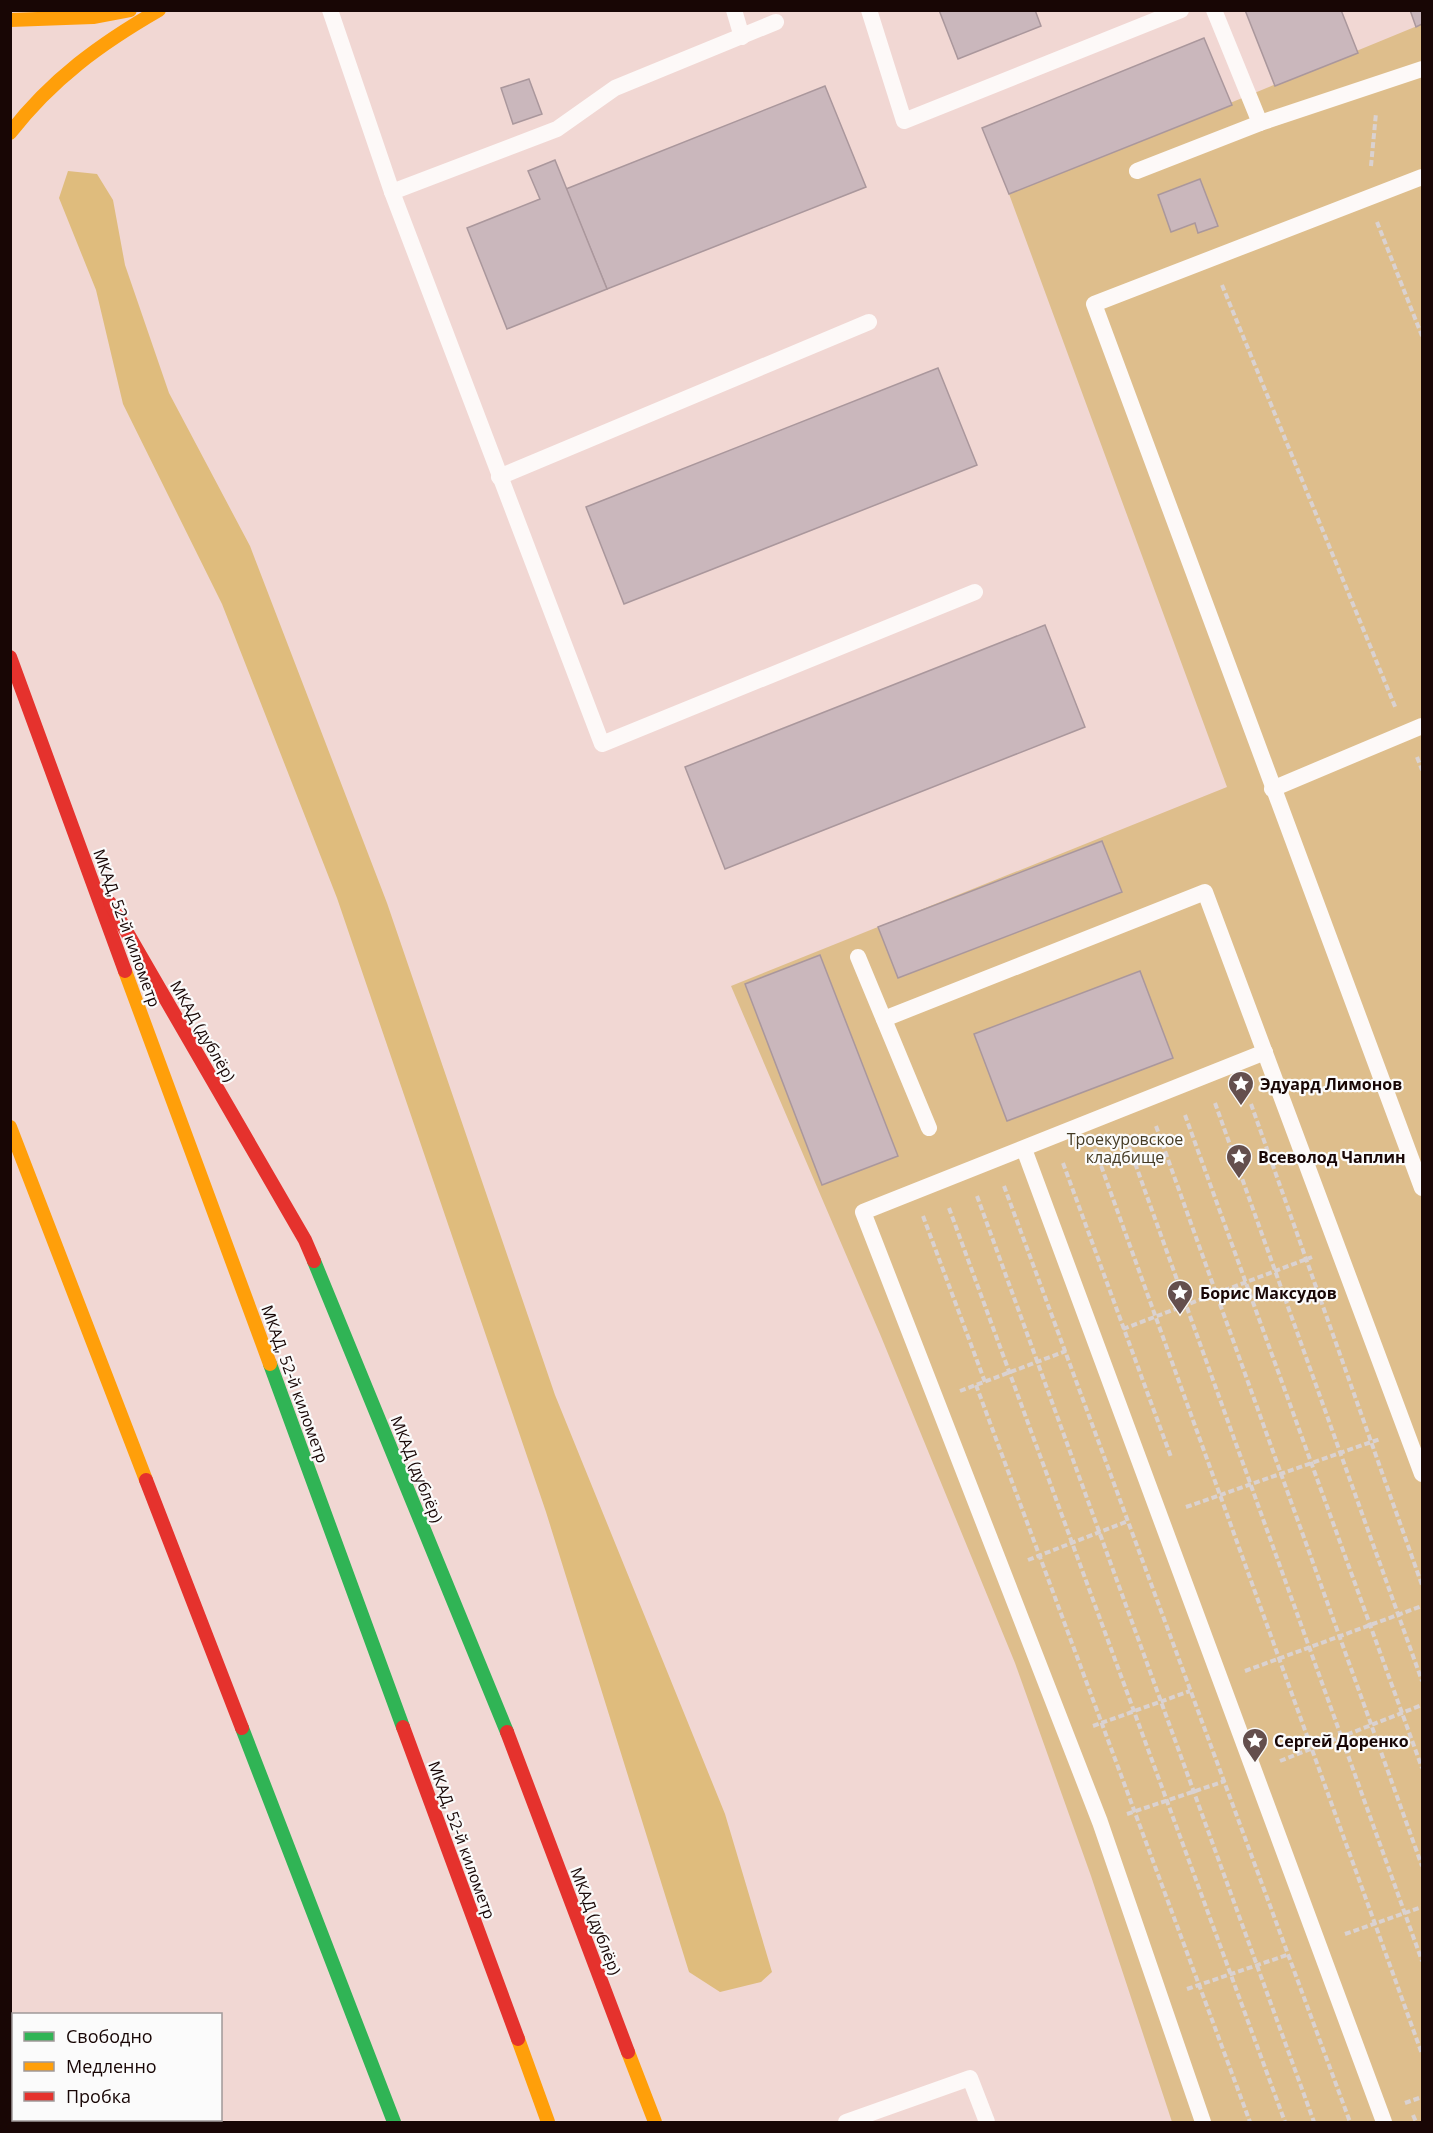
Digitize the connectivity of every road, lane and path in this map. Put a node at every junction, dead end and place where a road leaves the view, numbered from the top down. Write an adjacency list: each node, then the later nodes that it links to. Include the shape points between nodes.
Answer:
1 (130, 10): 8 (main road, via 93,17)
2 (159, 10): 13 (main road, via 107,40 34,102)
3 (330, 10): 16 (lane)
4 (734, 10): 10 (lane)
5 (869, 10): 6 (lane, via 904,121)
6 (1180, 10)
7 (1214, 10): 12 (lane)
8 (18, 17)
9 (776, 22): 10 (lane)
10 (742, 37): 16 (lane, via 615,88 557,129)
11 (1422, 69): 12 (lane)
12 (1260, 123): 14 (lane)
13 (10, 133)
14 (1137, 171)
15 (1422, 177): 17 (lane)
16 (392, 192): 19 (lane)
17 (1211, 259): 23 (path); 24 (lane, via 1094,304)
18 (869, 322): 19 (lane)
19 (499, 477): 20 (lane, via 602,744)
20 (975, 592)
21 (10, 657): 25 (main road, МКАД, 52-й километр)
22 (1422, 726): 23 (lane)
23 (1406, 733): 24 (lane)
24 (1272, 789): 41 (lane)
25 (84, 859): 78 (main road, МКАД, 52-й километр); 79 (main road, МКАД (дублёр), via 305,1240 505,1726)
26 (858, 957): 27 (lane)
27 (884, 1019): 28 (lane, via 1205,892); 36 (lane)
28 (1265, 1052): 29 (lane); 43 (lane)
29 (1237, 1063): 30 (lane); 44 (path)
30 (1206, 1076): 31 (lane); 45 (path)
31 (1175, 1089): 32 (lane); 46 (path)
32 (1147, 1100): 33 (lane); 47 (path)
33 (1117, 1112): 34 (lane); 48 (path)
34 (1086, 1124): 37 (lane); 49 (path)
35 (10, 1127): 77 (main road)
36 (929, 1128)
37 (1024, 1149): 38 (lane); 50 (lane)
38 (994, 1160): 39 (lane); 51 (path)
39 (968, 1171): 40 (lane); 52 (path)
40 (940, 1182): 42 (lane); 53 (path)
41 (1422, 1188)
42 (914, 1192): 54 (path); 56 (lane, via 863,1212)
43 (1338, 1247): 44 (path); 57 (lane)
44 (1305, 1260): 45 (path); 58 (path)
45 (1276, 1271): 46 (path); 59 (path)
46 (1246, 1282): 47 (path); 60 (path)
47 (1217, 1293): 48 (path); 61 (path)
48 (1187, 1305): 49 (path); 63 (path)
49 (1155, 1317): 50 (path); 64 (path)
50 (1095, 1340): 51 (path); 65 (lane)
51 (1065, 1351): 52 (path); 66 (path)
52 (1037, 1362): 53 (path); 67 (path)
53 (1010, 1372): 54 (path); 68 (path)
54 (985, 1382): 55 (path)
55 (976, 1385): 56 (path); 69 (path)
56 (937, 1400): 70 (lane)
57 (1406, 1429): 58 (path); 62 (lane)
58 (1371, 1442): 59 (path); 71 (path)
59 (1341, 1453): 60 (path); 72 (path)
60 (1311, 1463): 61 (path); 73 (path)
61 (1281, 1474): 63 (path); 74 (path)
62 (1422, 1474)
63 (1251, 1484): 64 (path); 75 (path)
64 (1220, 1496): 65 (path); 76 (path)
65 (1159, 1513): 66 (path); 87 (lane)
66 (1127, 1521): 67 (path); 86 (path)
67 (1099, 1532): 68 (path); 85 (path)
68 (1072, 1543): 69 (path); 84 (path)
69 (1039, 1555): 70 (path); 83 (path)
70 (1003, 1570): 82 (lane, via 1100,1822)
71 (1422, 1585)
72 (1422, 1681)
73 (1422, 1768)
74 (1422, 1866)
75 (1422, 1961)
76 (1422, 2054)
77 (394, 2122)
78 (548, 2122)
79 (655, 2122)
80 (846, 2122): 81 (lane, via 970,2078)
81 (987, 2122)
82 (1203, 2122)
83 (1250, 2122)
84 (1285, 2122)
85 (1314, 2122)
86 (1350, 2122)
87 (1384, 2122)

